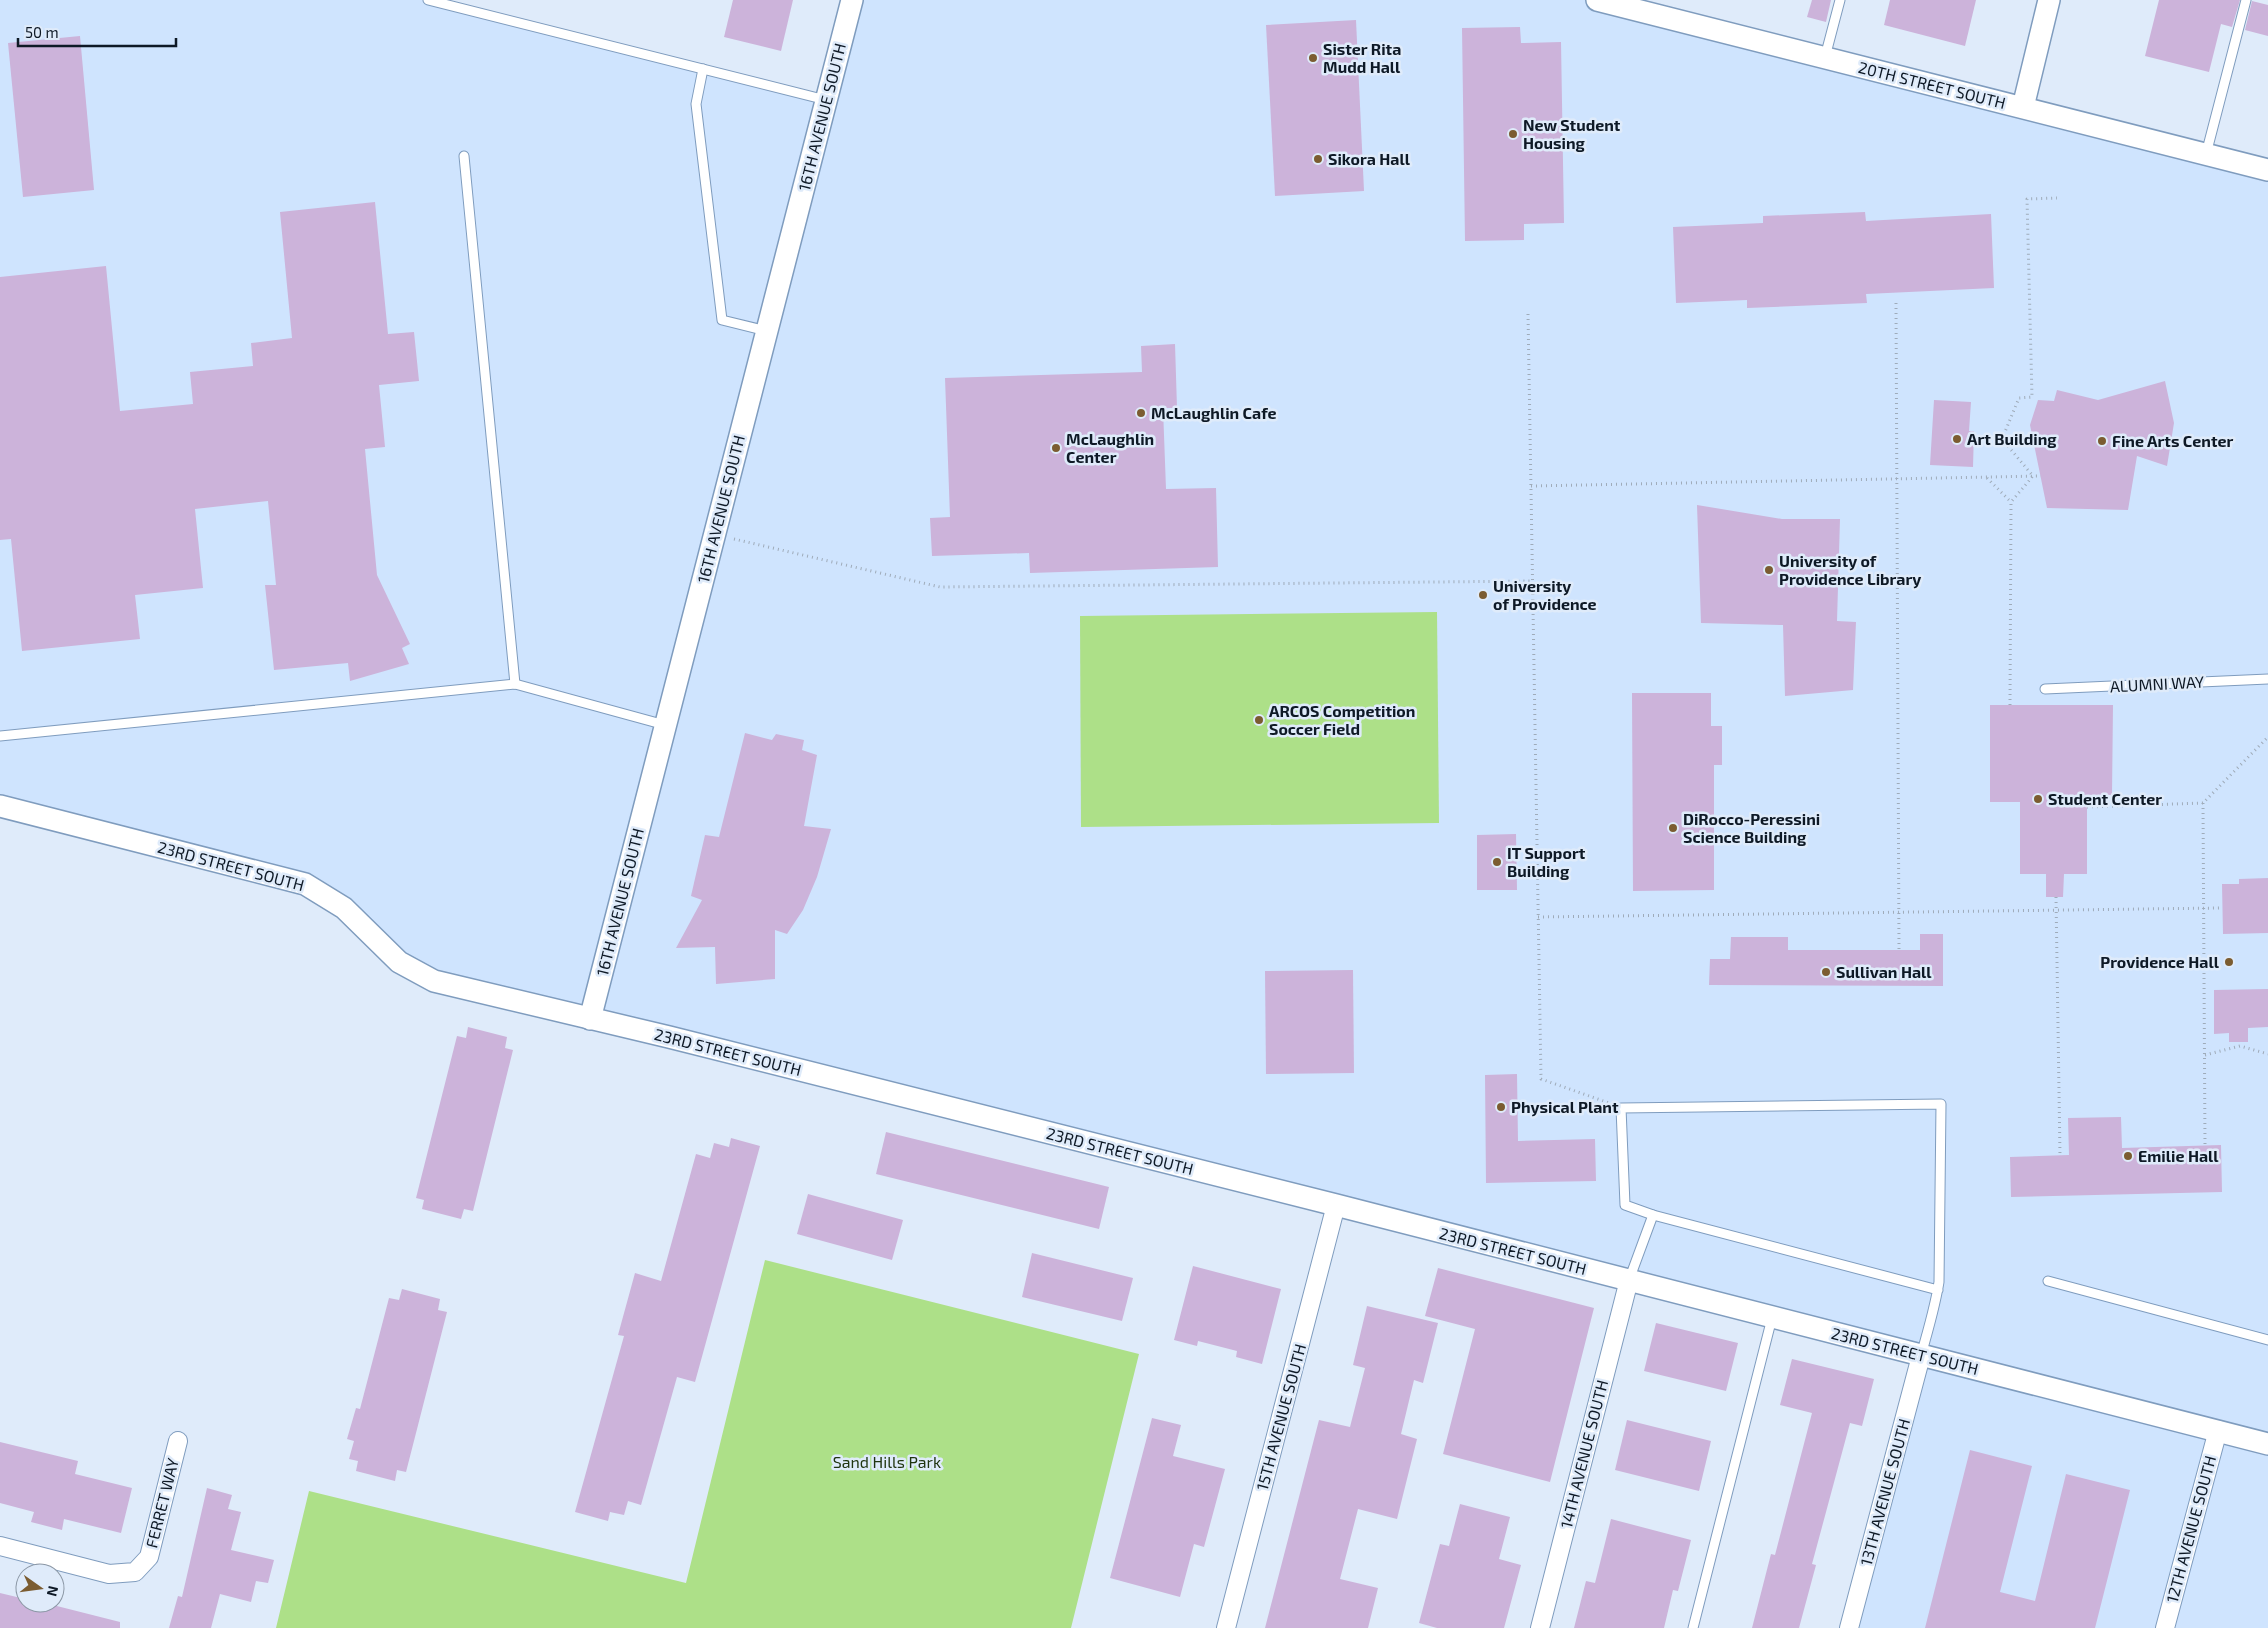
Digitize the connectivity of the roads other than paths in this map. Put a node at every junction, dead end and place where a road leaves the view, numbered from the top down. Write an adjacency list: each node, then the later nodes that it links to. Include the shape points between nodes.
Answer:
1 (428, 0): 9 (lane)
2 (852, 0): 10 (street, 16TH AVENUE SOUTH)
3 (1597, 0): 7 (street, 20TH STREET SOUTH)
4 (1840, 0): 8 (lane)
5 (2049, 0): 11 (street)
6 (2246, 0): 12 (lane)
7 (1644, 6): 8 (street, 20TH STREET SOUTH)
8 (1824, 58): 11 (street, 20TH STREET SOUTH)
9 (703, 69): 10 (lane); 15 (lane, via 696,104 722,320)
10 (826, 100): 15 (street, 16TH AVENUE SOUTH)
11 (2023, 107): 12 (street, 20TH STREET SOUTH)
12 (2206, 154): 14 (street, 20TH STREET SOUTH)
13 (464, 156): 17 (lane)
14 (2268, 170)
15 (767, 331): 19 (street, 16TH AVENUE SOUTH)
16 (2268, 679): 18 (lane, ALUMNI WAY)
17 (516, 684): 19 (lane); 20 (lane)
18 (2045, 689)
19 (665, 726): 22 (street, 16TH AVENUE SOUTH)
20 (0, 736)
21 (0, 806): 22 (street, 23RD STREET SOUTH, via 305,884 344,908 400,962 434,981)
22 (590, 1019): 23 (street, 23RD STREET SOUTH)
23 (1336, 1205): 25 (street, 23RD STREET SOUTH); 35 (street, 15TH AVENUE SOUTH)
24 (1653, 1215): 25 (lane); 27 (lane); 27 (lane, via 1625,1205 1621,1108 1941,1104)
25 (1629, 1280): 28 (street, 23RD STREET SOUTH); 36 (street, 14TH AVENUE SOUTH)
26 (2048, 1281): 29 (lane)
27 (1938, 1290): 30 (lane)
28 (1772, 1317): 30 (street, 23RD STREET SOUTH); 37 (lane)
29 (2268, 1340)
30 (1921, 1356): 31 (street, 23RD STREET SOUTH); 38 (street, 13TH AVENUE SOUTH)
31 (2218, 1430): 33 (street, 23RD STREET SOUTH); 39 (street, 12TH AVENUE SOUTH)
32 (178, 1441): 34 (street, FERRET WAY, via 149,1556 135,1572 109,1574)
33 (2268, 1444)
34 (0, 1546)
35 (1226, 1628)
36 (1540, 1628)
37 (1693, 1628)
38 (1849, 1628)
39 (2165, 1628)

